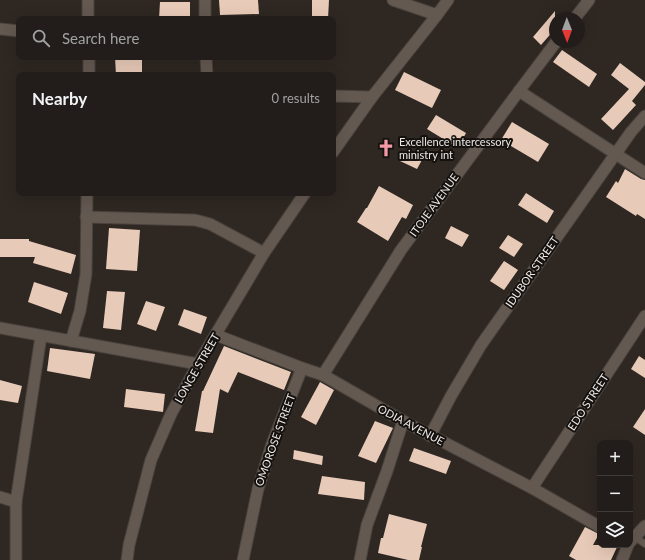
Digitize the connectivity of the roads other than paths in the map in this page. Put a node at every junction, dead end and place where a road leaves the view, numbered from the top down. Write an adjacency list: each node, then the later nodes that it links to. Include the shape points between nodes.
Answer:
1 (88, 0): 8 (street)
2 (205, 0): 9 (street)
3 (393, 0): 7 (street)
4 (448, 0): 7 (street)
5 (588, 0): 6 (street)
6 (579, 12)
7 (437, 15): 19 (street)
8 (88, 16)
9 (205, 16)
10 (0, 29): 11 (street)
11 (16, 31)
12 (551, 48): 17 (street, ITOJE AVENUE)
13 (89, 60): 15 (street)
14 (206, 60): 16 (street)
15 (89, 72)
16 (207, 72)
17 (519, 91): 22 (street); 35 (street, ITOJE AVENUE, via 401,250)
18 (336, 96): 19 (street)
19 (372, 97): 21 (street)
20 (645, 116): 22 (street, IDUBOR STREET)
21 (336, 148)
22 (615, 154): 23 (street); 37 (street, IDUBOR STREET, via 481,345)
23 (645, 173)
24 (87, 196): 26 (street)
25 (303, 196): 27 (street, LONGE STREET)
26 (86, 217): 27 (street, via 195,220 210,224); 32 (street, via 86,274 80,311)
27 (264, 254): 30 (street, LONGE STREET)
28 (645, 316): 38 (street, EDO STREET)
29 (0, 328): 31 (street)
30 (216, 335): 33 (street, LONGE STREET); 34 (street, ODIA AVENUE)
31 (41, 336): 32 (street); 40 (street)
32 (71, 341): 33 (street)
33 (198, 364): 48 (street, LONGE STREET, via 171,414 151,460)
34 (302, 368): 35 (street, ODIA AVENUE); 49 (street, OMOROSE STREET, via 272,444 258,489)
35 (323, 375): 36 (street, ODIA AVENUE)
36 (403, 421): 37 (street, ODIA AVENUE); 50 (street, via 367,525)
37 (430, 436): 38 (street, ODIA AVENUE)
38 (532, 488): 41 (street, ODIA AVENUE)
39 (0, 497): 40 (street)
40 (16, 502): 47 (street)
41 (597, 525)
42 (645, 526): 43 (street)
43 (633, 539)
44 (633, 541): 45 (lane)
45 (645, 544)
46 (628, 548): 51 (street)
47 (16, 560)
48 (127, 560)
49 (243, 560)
50 (360, 560)
51 (622, 560)

